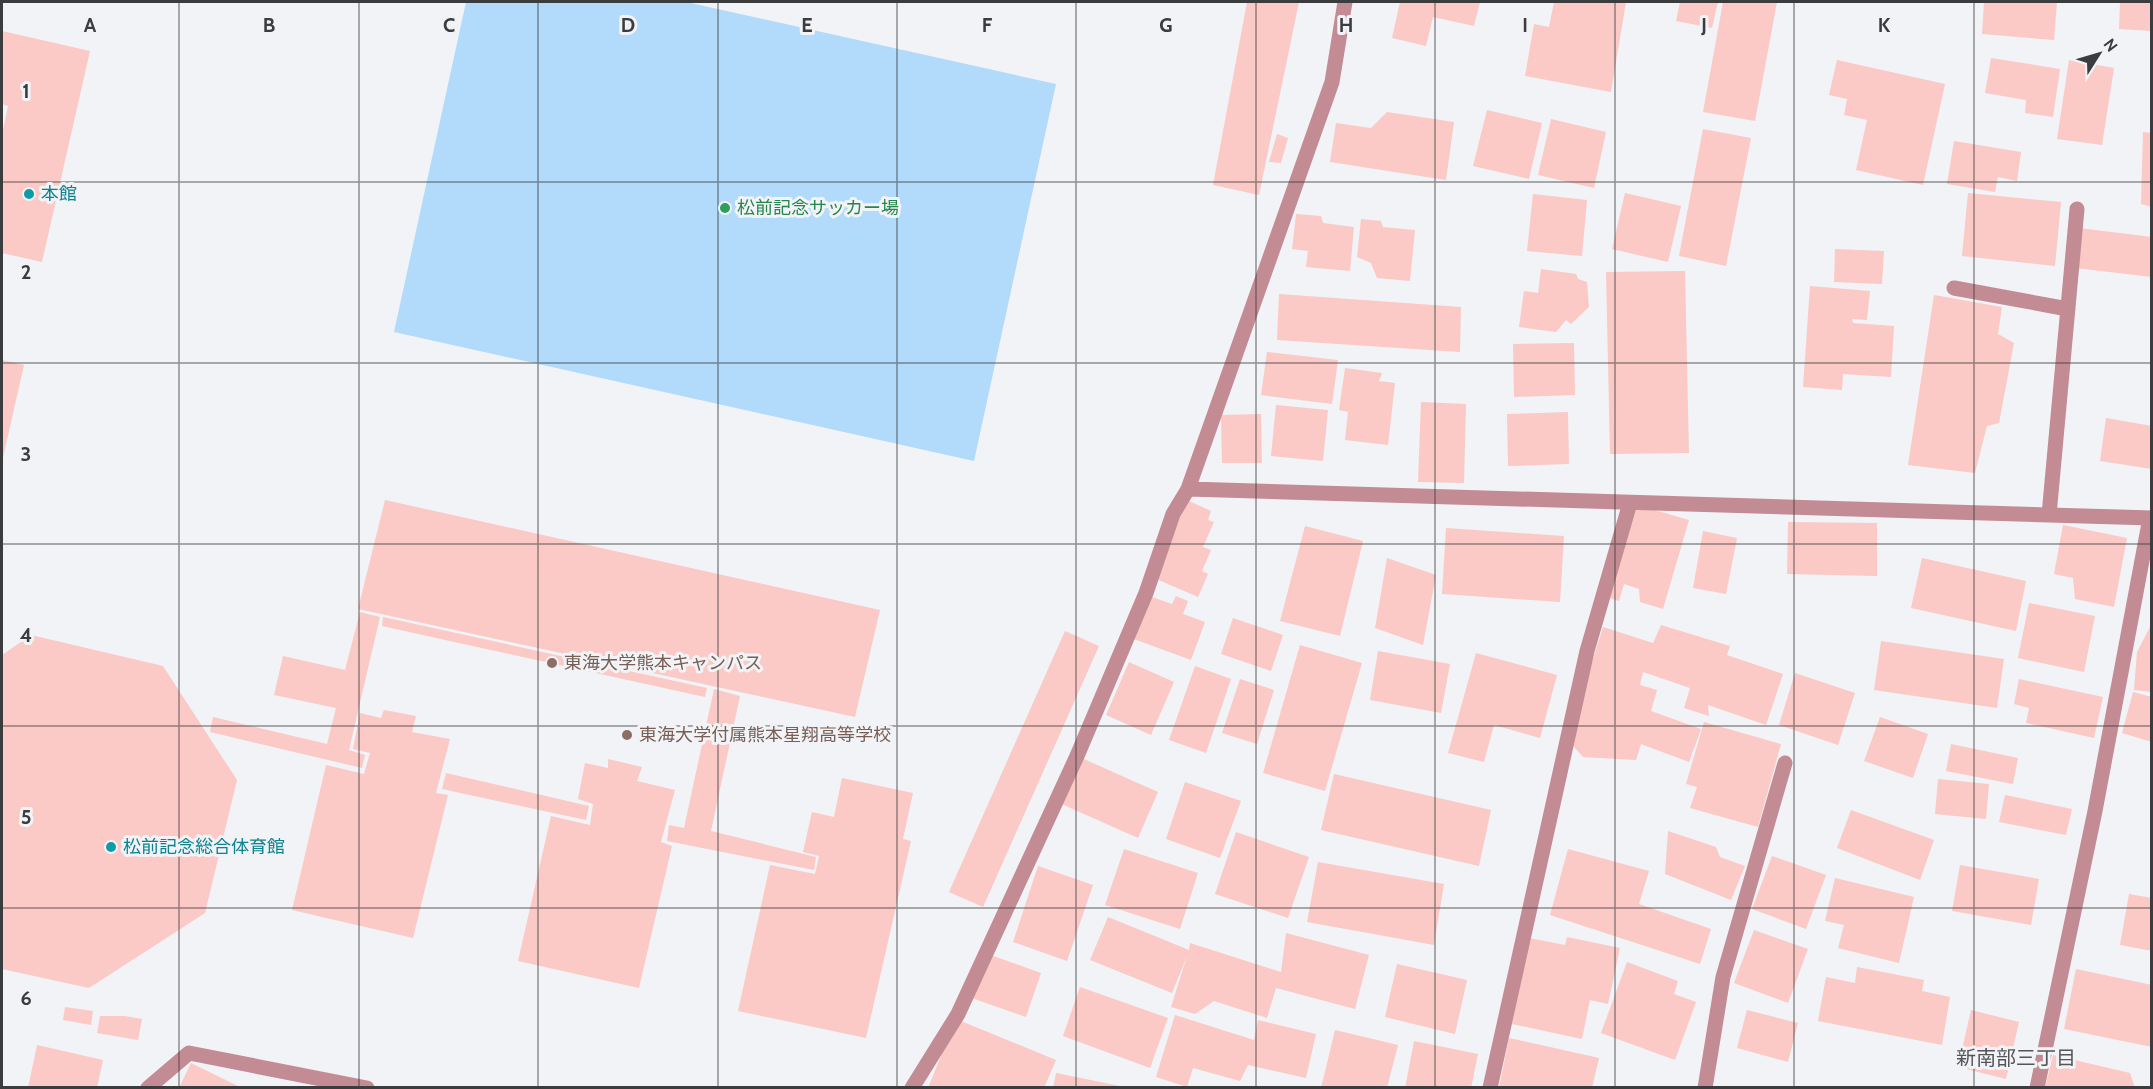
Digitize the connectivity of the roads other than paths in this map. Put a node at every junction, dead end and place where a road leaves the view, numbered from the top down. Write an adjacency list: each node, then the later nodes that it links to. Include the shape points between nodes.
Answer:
1 (1345, 2): 5 (street, via 1332,82)
2 (2077, 209): 4 (street)
3 (1954, 288): 4 (street)
4 (2068, 309): 7 (street)
5 (1188, 489): 6 (street); 12 (street, via 1173,514 1146,593 1058,798 958,1014)
6 (1630, 503): 7 (street); 13 (street, via 1587,651)
7 (2049, 515): 8 (street)
8 (2151, 518): 15 (street)
9 (1785, 763): 14 (street, via 1723,977)
10 (148, 1088): 11 (street, via 189,1053)
11 (367, 1088)
12 (912, 1088)
13 (1490, 1088)
14 (1705, 1088)
15 (2037, 1088)

